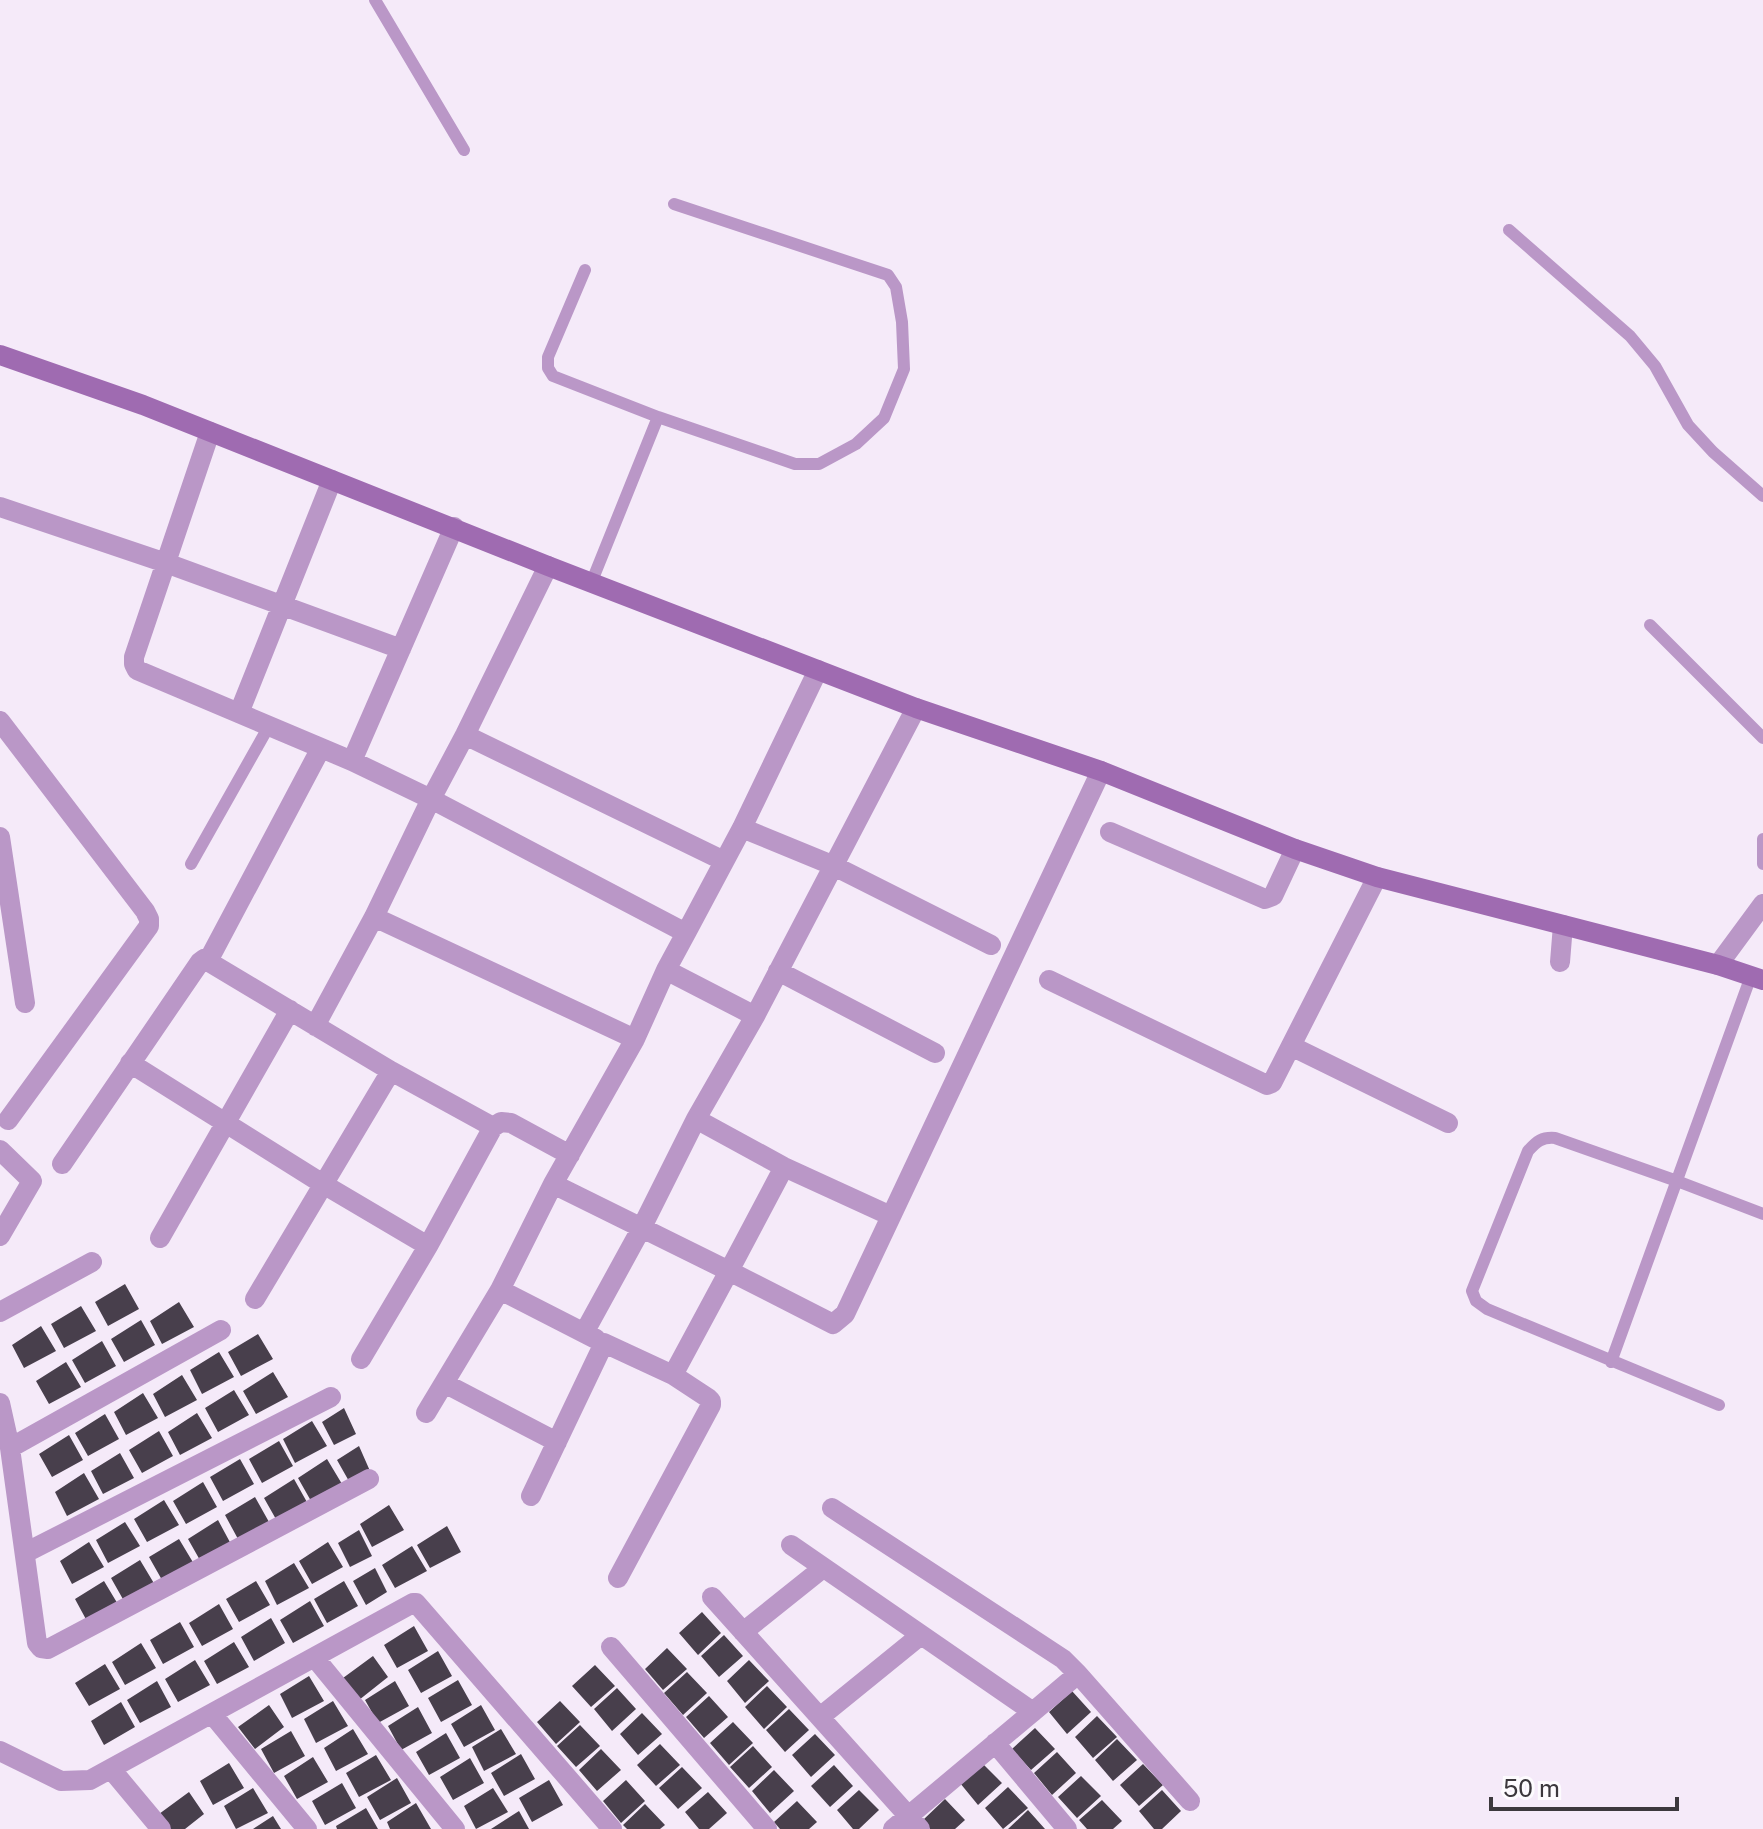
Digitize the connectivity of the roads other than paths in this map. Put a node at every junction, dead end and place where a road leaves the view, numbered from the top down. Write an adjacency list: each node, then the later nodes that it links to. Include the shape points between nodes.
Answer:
1 (375, 0): 2 (lane)
2 (464, 150)
3 (674, 204): 7 (lane, via 888,275 896,287 902,322 904,369 884,418 856,444 819,464 795,464)
4 (1509, 230): 10 (lane, via 1630,336 1655,366 1688,425)
5 (585, 270): 7 (lane, via 548,368 553,376)
6 (0, 355): 8 (main road)
7 (658, 417): 15 (lane)
8 (210, 432): 9 (main road); 13 (street)
9 (332, 480): 12 (main road); 16 (street)
10 (1763, 496)
11 (0, 507): 13 (street)
12 (454, 527): 14 (main road); 18 (street)
13 (166, 563): 16 (street); 21 (street, via 134,664 137,670)
14 (548, 566): 15 (main road); 24 (street)
15 (592, 581): 19 (main road)
16 (281, 605): 18 (street); 21 (street)
17 (1650, 625): 25 (lane)
18 (401, 649): 27 (street)
19 (818, 670): 20 (main road); 30 (street)
20 (916, 708): 28 (main road); 38 (street)
21 (239, 713): 23 (street)
22 (0, 721): 62 (street, via 149,919 149,926)
23 (269, 726): 26 (street); 36 (lane)
24 (465, 735): 29 (street); 35 (street)
25 (1763, 738)
26 (321, 748): 27 (street); 45 (street)
27 (352, 761): 29 (street)
28 (1101, 771): 34 (main road); 74 (street)
29 (431, 799): 41 (street); 43 (street)
30 (742, 828): 35 (street); 38 (street)
31 (1110, 832): 34 (street, via 1265,899 1273,896)
32 (0, 837): 52 (street)
33 (1763, 839): 37 (lane)
34 (1295, 849): 39 (main road)
35 (724, 861): 43 (street)
36 (191, 864)
37 (1763, 864)
38 (832, 865): 44 (street); 49 (street)
39 (1377, 877): 42 (main road); 57 (street)
40 (1763, 904): 47 (street)
41 (374, 917): 55 (street); 56 (street)
42 (1563, 925): 46 (street); 47 (main road)
43 (686, 933): 48 (street)
44 (991, 945)
45 (208, 961): 53 (street); 59 (street, via 200,962)
46 (1560, 962)
47 (1718, 965): 50 (main road)
48 (666, 970): 54 (street); 56 (street)
49 (778, 971): 54 (street); 58 (street)
50 (1757, 978): 70 (lane)
51 (1049, 980): 57 (street, via 1267,1085)
52 (25, 1003)
53 (290, 1010): 55 (street); 63 (street)
54 (755, 1016): 61 (street)
55 (315, 1026): 60 (street)
56 (635, 1039): 67 (street)
57 (1291, 1046): 64 (street)
58 (935, 1053)
59 (130, 1063): 63 (street); 68 (street)
60 (391, 1071): 65 (street); 71 (street)
61 (696, 1119): 69 (street); 75 (street)
62 (8, 1120)
63 (226, 1123): 71 (street); 77 (street)
64 (1448, 1123)
65 (493, 1127): 67 (street, via 511,1123); 78 (street)
66 (0, 1150): 76 (street, via 32,1181)
67 (570, 1155): 72 (street)
68 (62, 1164)
69 (784, 1167): 74 (street); 80 (street)
70 (1677, 1181): 73 (lane); 88 (lane); 88 (lane, via 1544,1137 1528,1151 1472,1291 1487,1309)
71 (323, 1184): 78 (street); 82 (street)
72 (553, 1184): 75 (street); 81 (street)
73 (1763, 1214)
74 (891, 1216): 80 (street, via 845,1314 833,1324)
75 (641, 1229): 80 (street); 85 (street)
76 (0, 1236)
77 (160, 1238)
78 (428, 1246): 87 (street)
79 (92, 1262): 83 (street)
80 (729, 1271): 89 (street)
81 (500, 1290): 85 (street); 90 (street)
82 (255, 1299)
83 (0, 1312)
84 (221, 1330): 96 (street)
85 (584, 1333): 86 (street)
86 (604, 1343): 89 (street); 95 (street)
87 (361, 1359)
88 (1611, 1362): 93 (lane)
89 (673, 1375): 103 (street, via 711,1405)
90 (444, 1383): 94 (street); 95 (street)
91 (331, 1397): 101 (street)
92 (0, 1403): 96 (street)
93 (1719, 1405)
94 (426, 1413)
95 (557, 1442): 98 (street)
96 (10, 1448): 101 (street)
97 (369, 1479): 101 (street, via 48,1649 37,1643)
98 (531, 1496)
99 (832, 1508): 109 (street, via 1063,1659)
100 (791, 1545): 102 (street)
101 (25, 1553)
102 (823, 1568): 105 (street); 106 (street)
103 (618, 1578)
104 (712, 1597): 105 (street)
105 (743, 1632): 112 (street)
106 (921, 1635): 110 (street); 112 (street)
107 (611, 1647): 122 (street)
108 (315, 1658): 111 (street); 120 (street); 121 (street, via 416,1603)
109 (1078, 1674): 110 (street); 116 (street)
110 (1033, 1712): 113 (street)
111 (212, 1714): 115 (street); 119 (street)
112 (820, 1717): 117 (street)
113 (995, 1743): 117 (street); 123 (street)
114 (0, 1751): 115 (street, via 61,1781 90,1780)
115 (111, 1769): 118 (street)
116 (1190, 1801)
117 (907, 1824)
118 (161, 1829)
119 (307, 1829)
120 (455, 1829)
121 (612, 1829)
122 (767, 1829)
123 (1067, 1829)

